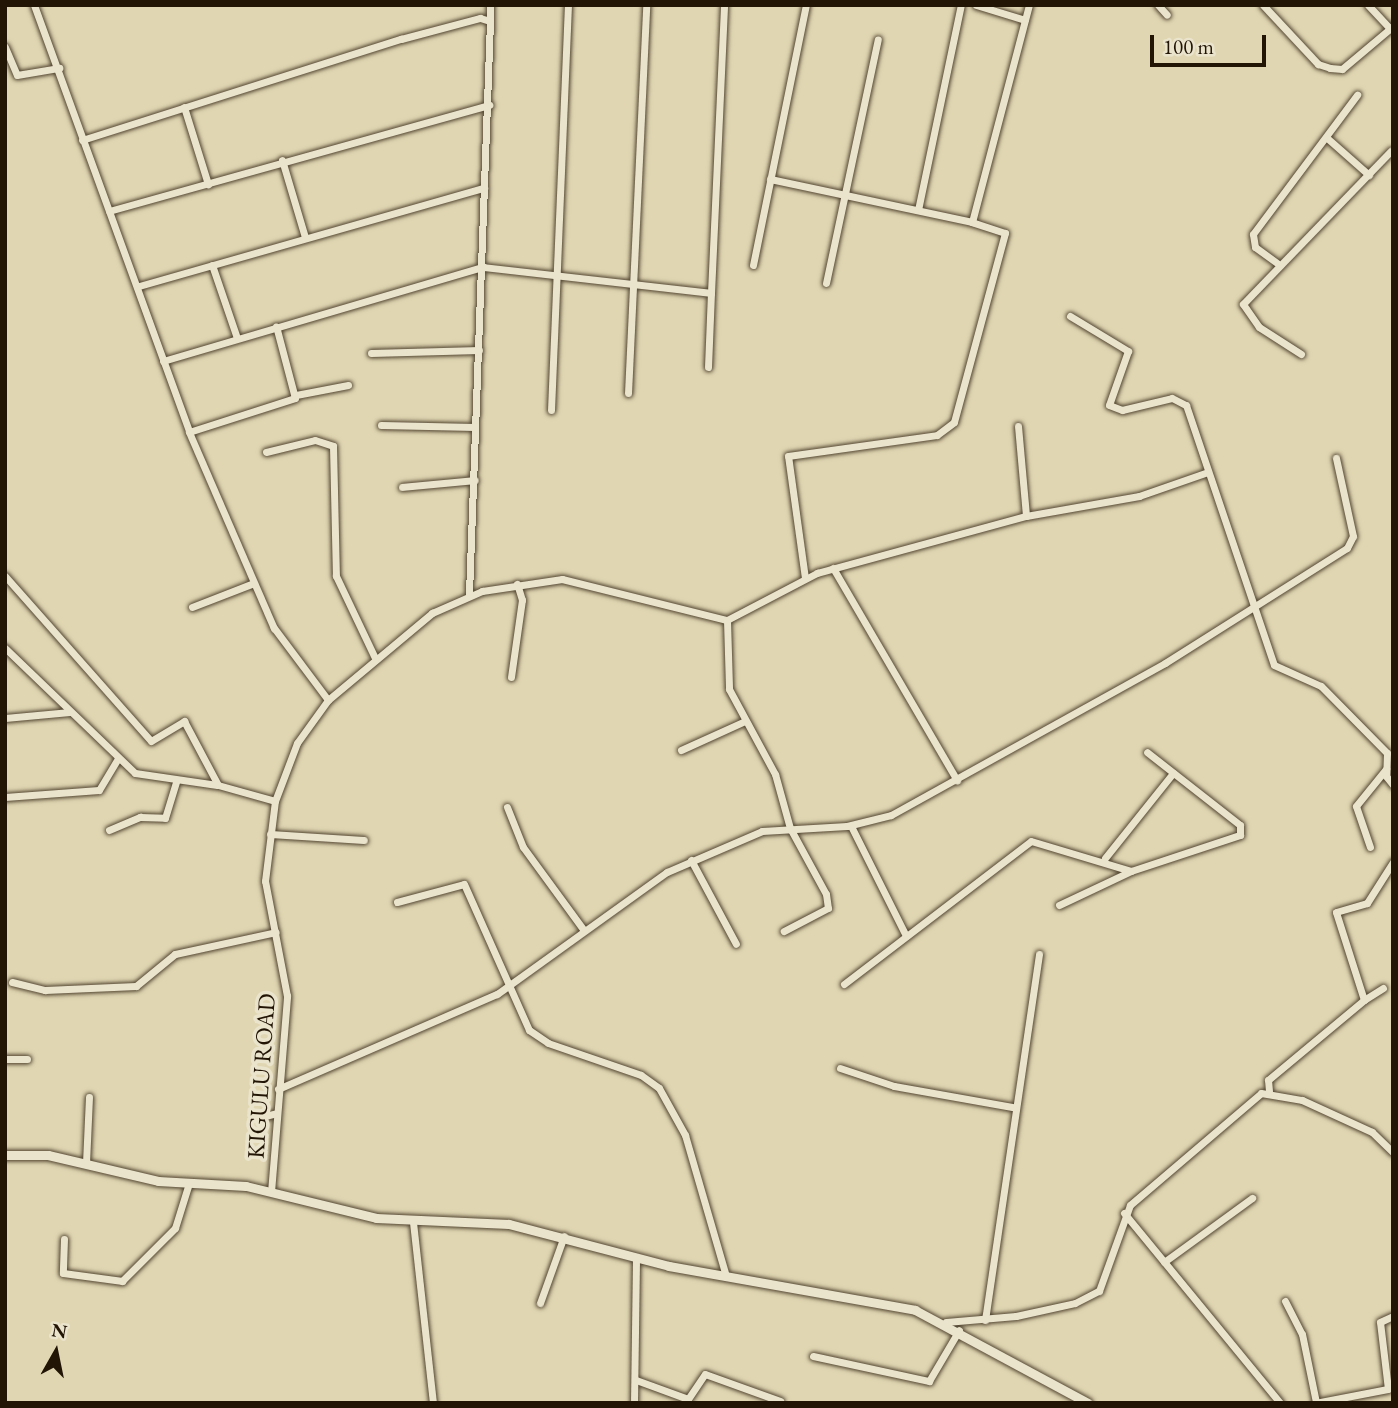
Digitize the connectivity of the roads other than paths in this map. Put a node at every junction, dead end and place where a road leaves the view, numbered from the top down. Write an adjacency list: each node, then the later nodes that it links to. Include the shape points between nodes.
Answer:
1 (34, 5): 19 (street)
2 (490, 5): 15 (street)
3 (568, 5): 40 (street)
4 (646, 5): 41 (street)
5 (724, 5): 44 (street)
6 (806, 5): 28 (street)
7 (961, 5): 32 (street)
8 (976, 5): 14 (street)
9 (1029, 5): 14 (street)
10 (1158, 5): 13 (street)
11 (1263, 5): 16 (street, via 1318,64 1330,68 1342,69)
12 (1368, 5): 16 (street)
13 (1167, 15)
14 (1026, 20): 34 (street)
15 (490, 21): 21 (street); 22 (street, via 480,18 401,39)
16 (1391, 27)
17 (878, 39): 31 (street)
18 (5, 47): 19 (street, via 17,75)
19 (59, 68): 24 (street)
20 (1357, 95): 23 (street)
21 (489, 104): 26 (street); 30 (street)
22 (184, 107): 24 (street); 29 (street)
23 (1327, 138): 27 (street); 36 (street, via 1253,234 1255,247)
24 (82, 140): 33 (street)
25 (1391, 151): 27 (street)
26 (282, 160): 29 (street); 35 (street)
27 (1369, 175): 36 (street)
28 (770, 179): 31 (street); 38 (street)
29 (208, 184): 33 (street)
30 (484, 188): 35 (street); 39 (street)
31 (849, 194): 32 (street); 42 (street)
32 (918, 210): 34 (street)
33 (109, 211): 43 (street)
34 (972, 222): 69 (street, via 1005,233 954,422 937,435 788,456)
35 (304, 236): 37 (street)
36 (1278, 263): 50 (street, via 1243,304 1244,313)
37 (212, 265): 43 (street); 47 (street)
38 (753, 265)
39 (483, 267): 40 (street); 46 (street); 48 (street)
40 (559, 272): 41 (street); 56 (street)
41 (635, 282): 44 (street); 54 (street)
42 (826, 283)
43 (139, 286): 51 (street)
44 (711, 293): 52 (street)
45 (1070, 316): 63 (street, via 1128,351 1109,405 1122,410 1180,399)
46 (276, 326): 47 (street); 55 (street)
47 (237, 338): 51 (street)
48 (479, 350): 49 (street); 59 (street)
49 (371, 353)
50 (1301, 354)
51 (163, 361): 60 (street)
52 (708, 367)
53 (348, 385): 55 (street)
54 (628, 393)
55 (296, 395): 60 (street)
56 (551, 410)
57 (380, 425): 59 (street)
58 (1018, 426): 66 (street)
59 (475, 428): 64 (street)
60 (190, 432): 70 (street)
61 (266, 452): 77 (street, via 315,440 332,446 334,564)
62 (1336, 458): 74 (street, via 1351,543)
63 (1208, 472): 66 (street, via 1139,496); 74 (street)
64 (475, 480): 65 (street); 72 (street)
65 (402, 487)
66 (1026, 516): 67 (street)
67 (833, 568): 69 (street); 88 (street)
68 (5, 576): 90 (street, via 151,740 160,740 179,720 187,723 202,765)
69 (805, 578): 75 (street)
70 (254, 583): 73 (street); 79 (street, via 274,628)
71 (517, 584): 72 (street, KIGULU ROAD); 75 (street, KIGULU ROAD, via 582,581); 78 (street, via 522,600)
72 (469, 595): 77 (street, KIGULU ROAD, via 432,613)
73 (192, 607)
74 (1252, 608): 86 (street, via 1264,625 1274,665 1321,686); 88 (street)
75 (727, 620): 82 (street, via 729,690)
76 (5, 648): 80 (street)
77 (375, 658): 79 (street, KIGULU ROAD)
78 (511, 677)
79 (328, 700): 93 (street, KIGULU ROAD, via 291,755)
80 (70, 712): 81 (street); 85 (street)
81 (5, 718)
82 (745, 721): 83 (street); 96 (street, via 775,775)
83 (681, 750)
84 (1147, 752): 87 (street)
85 (118, 758): 89 (street, via 135,773); 92 (street, via 99,790)
86 (1390, 760): 91 (street, via 1386,776); 100 (street, via 1356,806)
87 (1173, 773): 101 (street); 104 (street, via 1242,831)
88 (957, 780): 95 (street, via 891,815)
89 (176, 782): 90 (street); 97 (street, via 165,818 140,817)
90 (218, 785): 93 (street)
91 (1393, 785)
92 (5, 797)
93 (275, 801): 98 (street, KIGULU ROAD)
94 (507, 807): 107 (street, via 523,847)
95 (851, 826): 96 (street); 110 (street)
96 (790, 828): 102 (street, via 762,831); 108 (street, via 828,908)
97 (109, 830)
98 (270, 834): 99 (street); 109 (street, KIGULU ROAD, via 265,881)
99 (363, 840)
100 (1370, 847)
101 (1105, 858): 104 (street); 110 (street, via 1031,841)
102 (691, 860): 107 (street, via 644,883); 111 (street)
103 (1393, 862): 117 (street, via 1367,903 1336,912)
104 (1131, 871): 106 (street)
105 (397, 902): 115 (street, via 464,884)
106 (1059, 905)
107 (583, 929): 115 (street)
108 (784, 931)
109 (276, 932): 113 (street, via 175,954 136,986 45,990); 121 (street, KIGULU ROAD, via 287,983)
110 (906, 936): 114 (street)
111 (736, 944)
112 (1039, 954): 124 (street)
113 (12, 982)
114 (844, 984)
115 (506, 988): 121 (street); 139 (street, via 537,1038 641,1075 659,1088 685,1135)
116 (1383, 988): 117 (street)
117 (1364, 1000): 122 (street, via 1268,1080)
118 (5, 1059): 119 (street)
119 (27, 1059)
120 (840, 1068): 124 (street, via 894,1086)
121 (278, 1088): 125 (street, KIGULU ROAD)
122 (1269, 1091): 127 (street, via 1372,1132); 133 (street, via 1183,1154)
123 (89, 1097): 129 (street)
124 (1012, 1107): 143 (street)
125 (277, 1113): 126 (street); 131 (street, KIGULU ROAD)
126 (265, 1116)
127 (1393, 1152)
128 (5, 1155): 129 (street, via 48,1155)
129 (86, 1163): 130 (street)
130 (189, 1183): 131 (street); 136 (street, via 175,1228 122,1281 63,1273)
131 (271, 1192): 134 (street, via 334,1212)
132 (1252, 1198): 138 (street)
133 (1124, 1213): 138 (street); 143 (street, via 1099,1291 1075,1303)
134 (413, 1222): 135 (street, via 500,1223); 149 (street)
135 (564, 1236): 137 (street); 141 (street)
136 (64, 1239)
137 (636, 1259): 139 (street); 147 (street)
138 (1164, 1262): 152 (street)
139 (726, 1276): 144 (street, via 915,1310)
140 (1285, 1301): 153 (street, via 1302,1334)
141 (540, 1303)
142 (1393, 1315): 153 (street, via 1380,1322 1388,1389)
143 (985, 1320): 144 (street)
144 (946, 1322): 145 (street)
145 (959, 1330): 146 (street, via 929,1381); 151 (street)
146 (813, 1356)
147 (636, 1380): 148 (street, via 688,1399 705,1374); 150 (street)
148 (780, 1401)
149 (433, 1403)
150 (634, 1403)
151 (1087, 1403)
152 (1280, 1403)
153 (1316, 1403)

